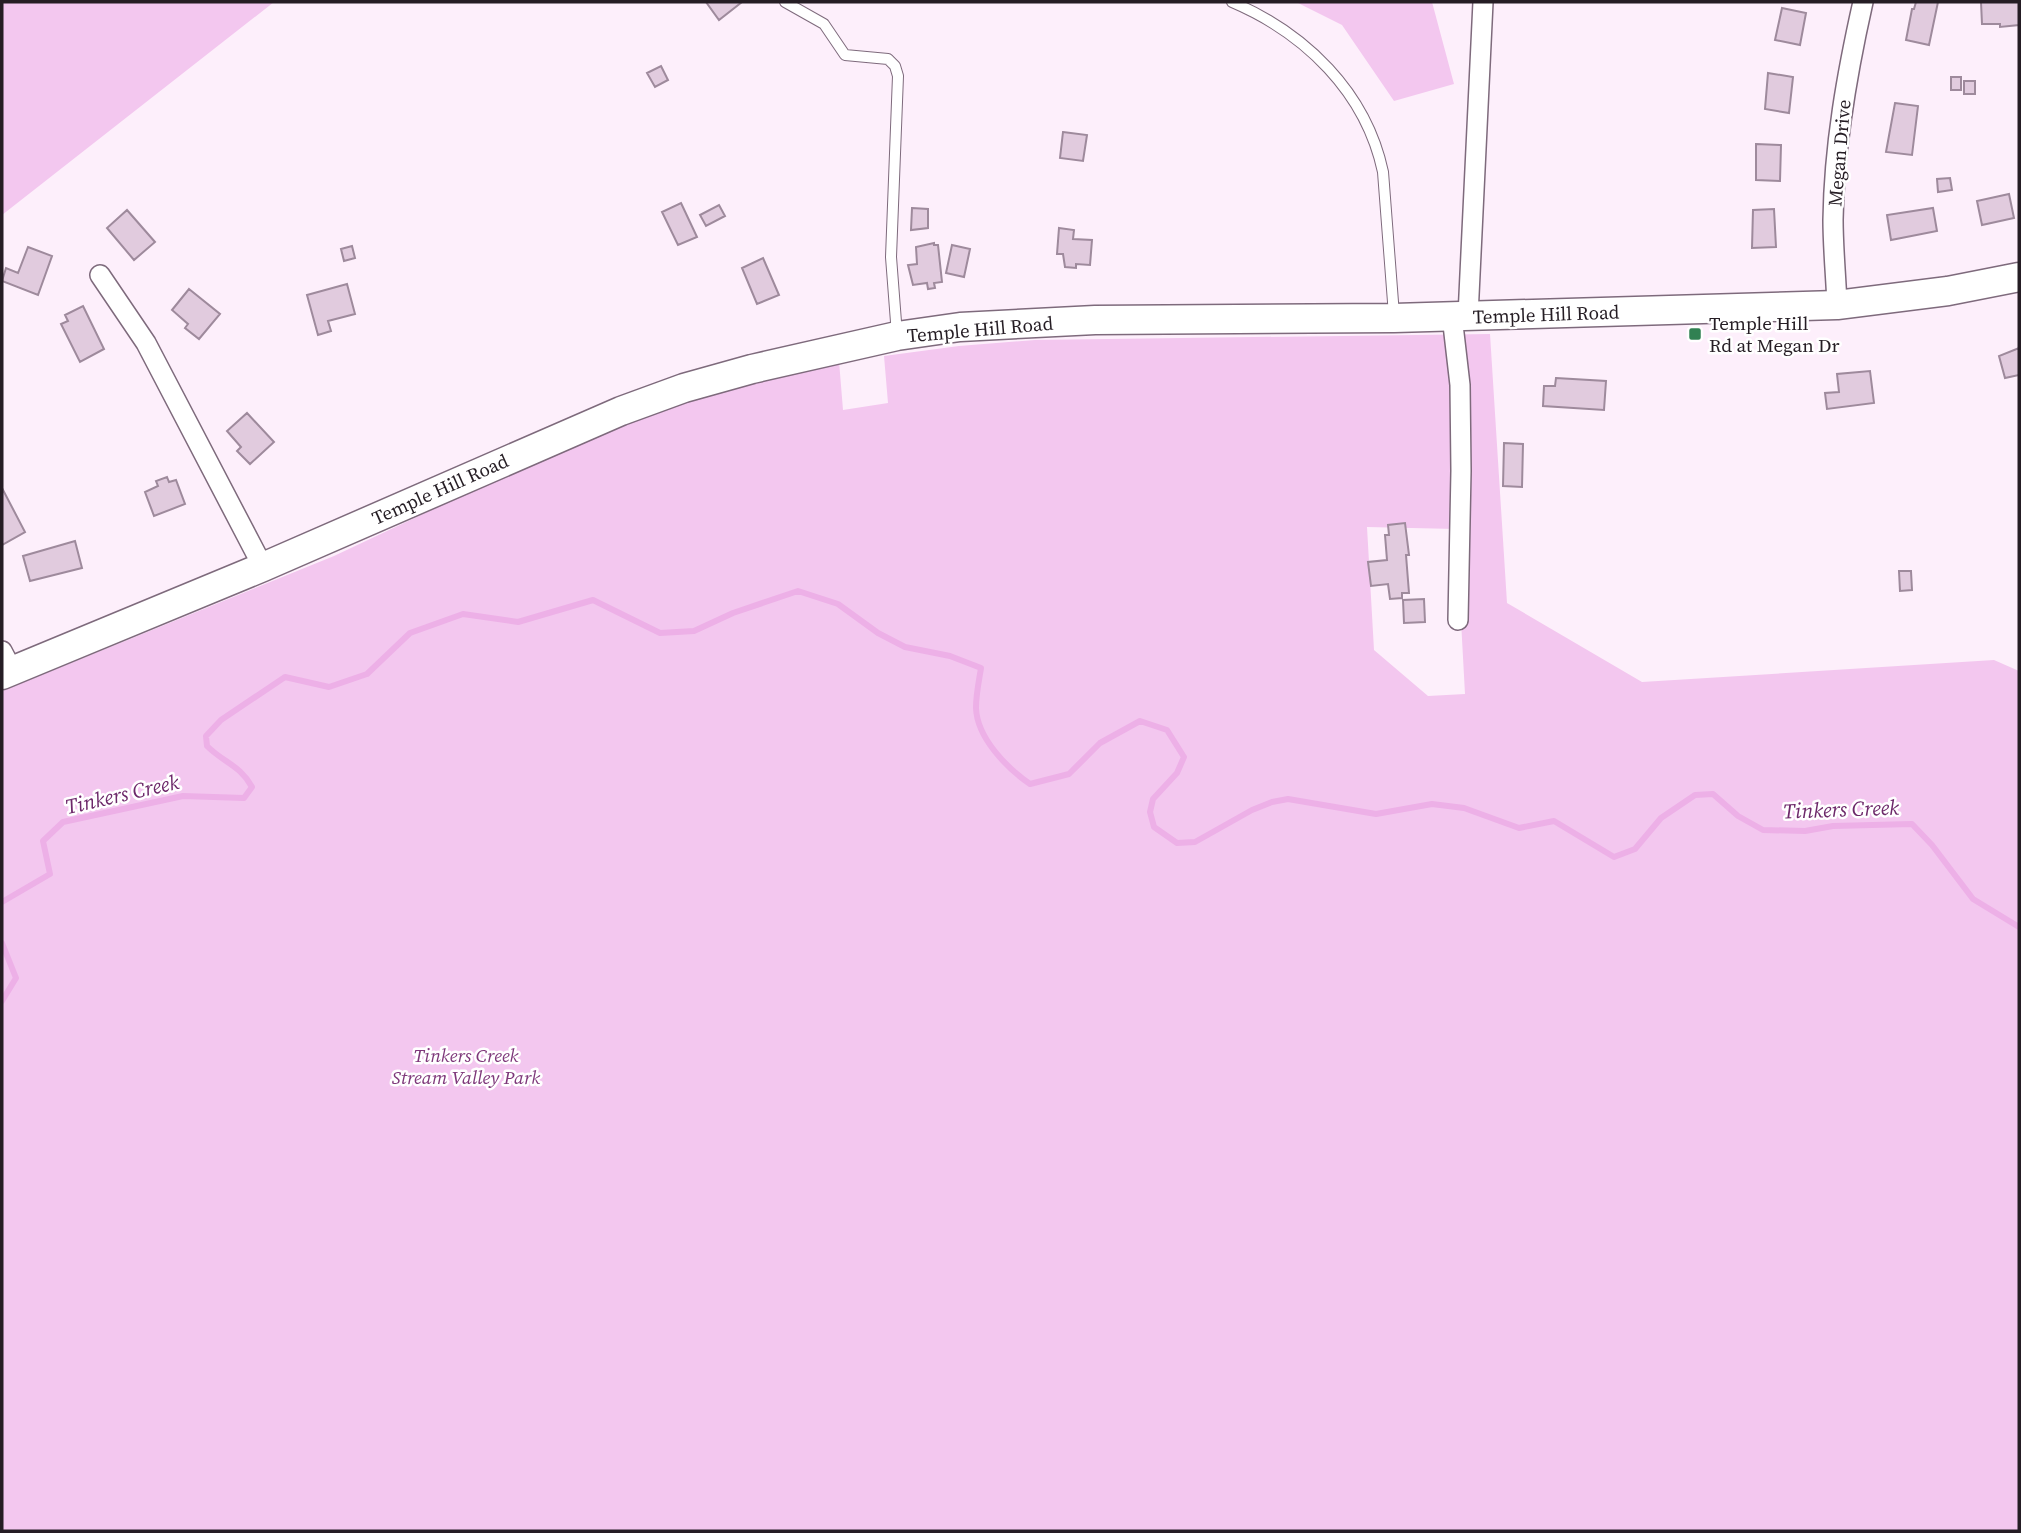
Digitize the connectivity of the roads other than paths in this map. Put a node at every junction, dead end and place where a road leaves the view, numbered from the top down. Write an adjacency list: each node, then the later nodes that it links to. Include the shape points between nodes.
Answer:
1 (785, 2): 10 (lane, via 824,24 845,55 888,58 895,66 891,257)
2 (1231, 2): 9 (lane, via 1287,31 1327,65 1363,118 1384,180)
3 (1483, 2): 8 (street)
4 (1863, 2): 7 (street, Megan Drive, via 1836,156)
5 (100, 275): 11 (street, via 146,343)
6 (2019, 277): 7 (main road, Temple Hill Road)
7 (1837, 305): 8 (main road, Temple Hill Road)
8 (1460, 316): 9 (main road, Temple Hill Road); 12 (street)
9 (1394, 318): 10 (main road, Temple Hill Road, via 1095,320 960,327)
10 (897, 336): 11 (main road, Temple Hill Road, via 684,388)
11 (263, 567): 13 (main road, Temple Hill Road)
12 (1458, 620)
13 (5, 665)

